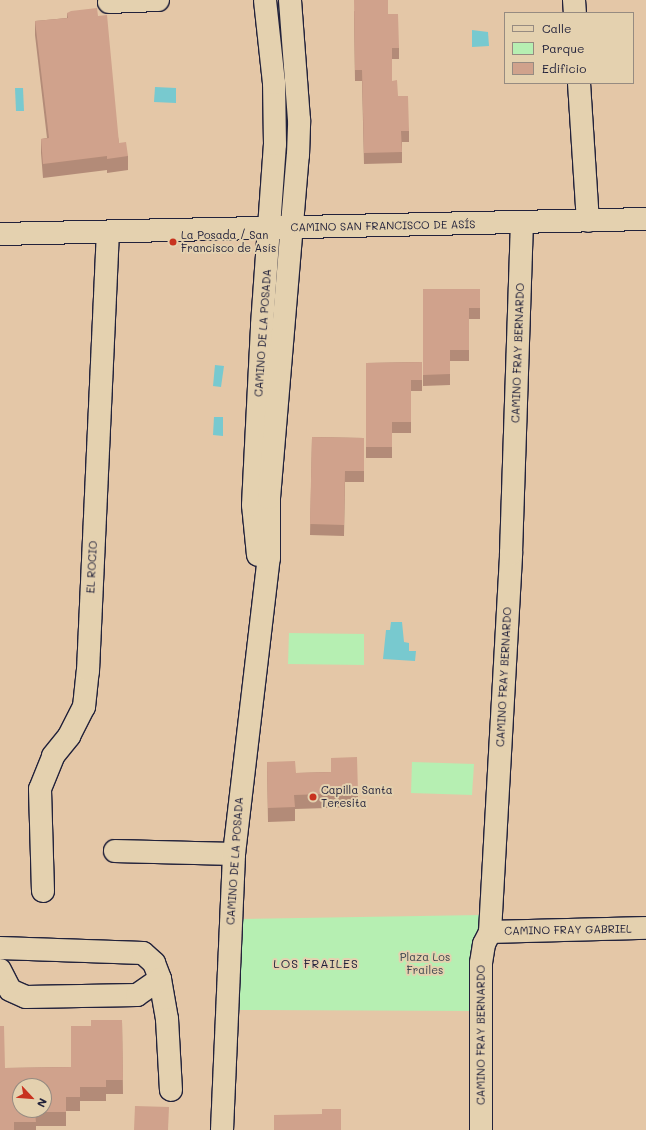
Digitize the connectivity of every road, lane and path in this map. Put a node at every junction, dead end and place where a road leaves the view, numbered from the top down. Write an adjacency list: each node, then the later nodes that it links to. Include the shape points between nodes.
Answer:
1 (158, 0): 5 (street)
2 (265, 0): 11 (street, CAMINO DE LA POSADA, via 274,83)
3 (290, 0): 11 (street, CAMINO DE LA POSADA, via 299,120)
4 (574, 0): 6 (street)
5 (109, 2)
6 (575, 12)
7 (579, 84): 9 (street)
8 (646, 219): 9 (street, CAMINO SAN FRANCISCO DE ASÍS)
9 (588, 221): 10 (street, CAMINO SAN FRANCISCO DE ASÍS)
10 (522, 222): 11 (street, CAMINO SAN FRANCISCO DE ASÍS); 21 (street, CAMINO FRAY BERNARDO, via 511,553)
11 (281, 228): 12 (street, CAMINO SAN FRANCISCO DE ASÍS); 14 (street, CAMINO DE LA POSADA); 15 (street, CAMINO DE LA POSADA)
12 (108, 232): 13 (street, CAMINO SAN FRANCISCO DE ASÍS); 19 (street, EL ROCIO, via 88,671 84,707 69,736 53,756 40,789)
13 (0, 234)
14 (262, 326): 15 (street); 16 (street, CAMINO DE LA POSADA, via 253,505)
15 (284, 327): 16 (street, CAMINO DE LA POSADA, via 269,498)
16 (266, 593): 18 (street, CAMINO DE LA POSADA)
17 (115, 851): 18 (street)
18 (234, 854): 26 (street, CAMINO DE LA POSADA)
19 (43, 890)
20 (646, 928): 21 (street, CAMINO FRAY GABRIEL)
21 (490, 932): 27 (street, CAMINO FRAY BERNARDO, via 484,944 481,963)
22 (0, 948): 24 (street, via 143,953 154,963)
23 (0, 970): 24 (street, via 10,990 26,997 137,995)
24 (160, 979): 25 (street, via 167,1018)
25 (171, 1090)
26 (222, 1130)
27 (481, 1130)

